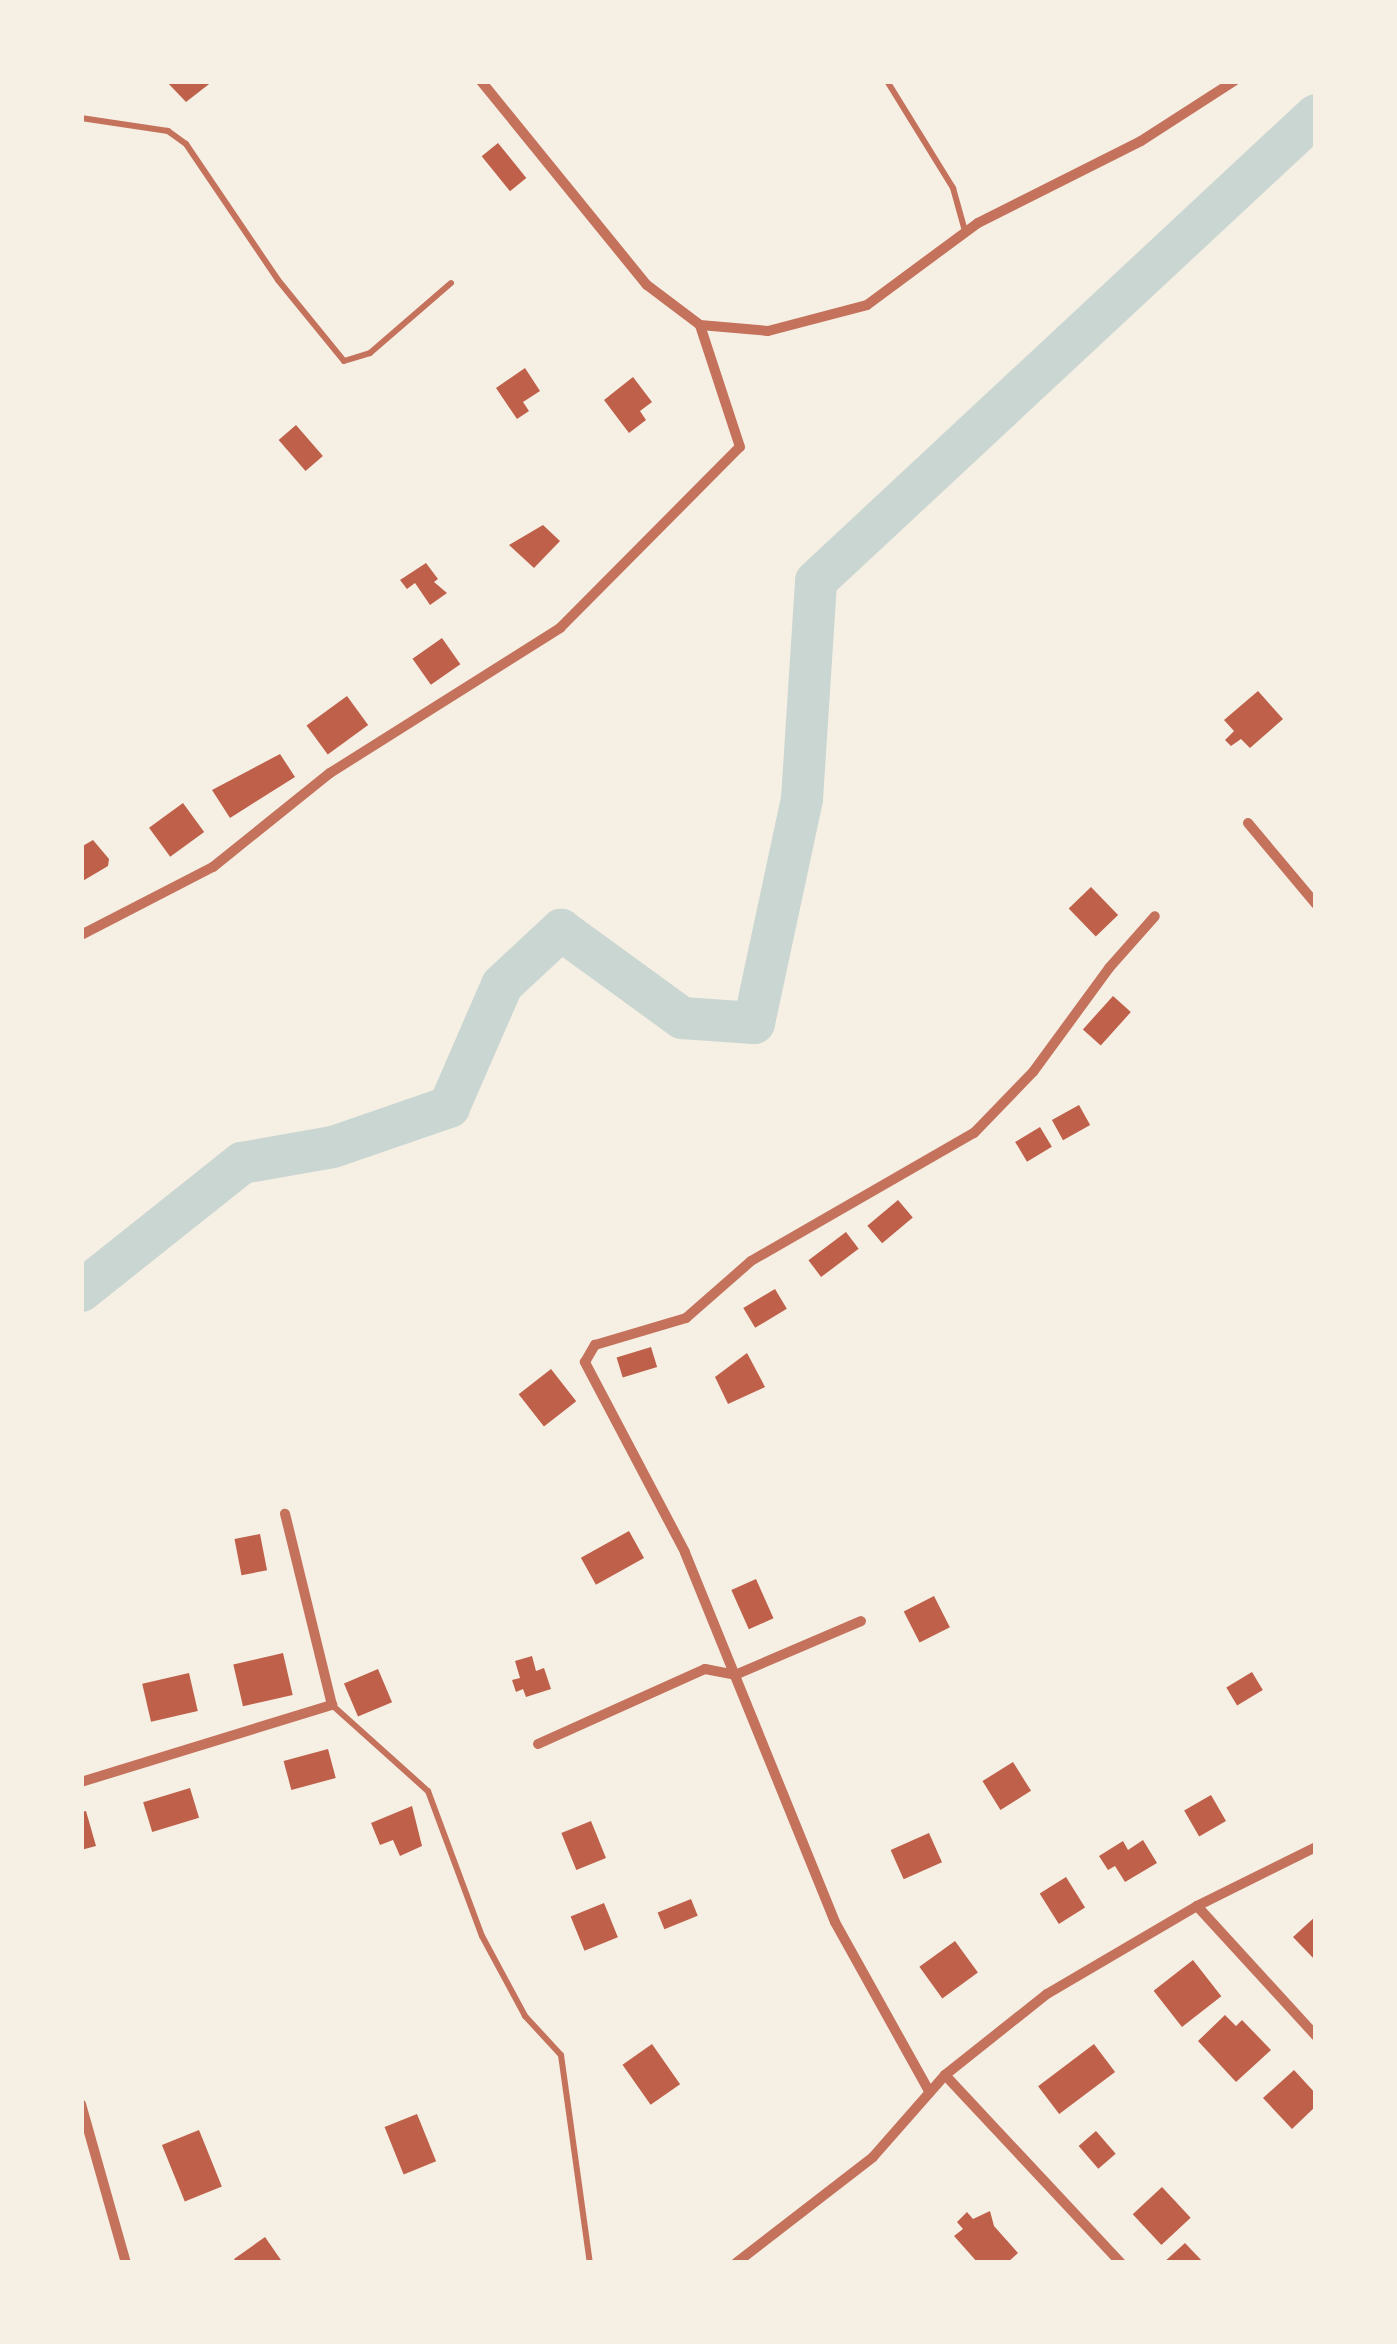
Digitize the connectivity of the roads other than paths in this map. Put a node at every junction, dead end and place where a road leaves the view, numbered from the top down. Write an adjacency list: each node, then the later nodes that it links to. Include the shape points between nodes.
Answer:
1 (482, 81): 7 (street, via 647,285)
2 (887, 81): 5 (lane, via 953,188)
3 (1234, 81): 5 (street, via 1141,141)
4 (81, 118): 6 (lane, via 169,131 186,144 344,361 370,352)
5 (965, 233): 7 (street, via 867,305 768,331)
6 (452, 283)
7 (700, 325): 11 (street, via 740,447 560,628 330,773 213,867)
8 (1248, 823): 9 (street)
9 (1316, 904)
10 (1155, 916): 14 (street, via 1033,1072 974,1133 751,1261 686,1318 595,1345 585,1362 685,1552)
11 (81, 935)
12 (285, 1514): 15 (street)
13 (861, 1621): 14 (street)
14 (736, 1675): 16 (street, via 705,1669); 22 (street, via 835,1922)
15 (332, 1705): 17 (street); 25 (lane, via 428,1791 482,1936 525,2016 561,2055)
16 (538, 1744)
17 (81, 1782)
18 (1316, 1847): 19 (street)
19 (1197, 1906): 20 (street); 21 (street, via 1047,1994)
20 (1316, 2036)
21 (945, 2075): 22 (street); 27 (street)
22 (928, 2091): 26 (street, via 873,2157)
23 (81, 2104): 24 (street)
24 (126, 2263)
25 (590, 2263)
26 (736, 2263)
27 (1121, 2263)

